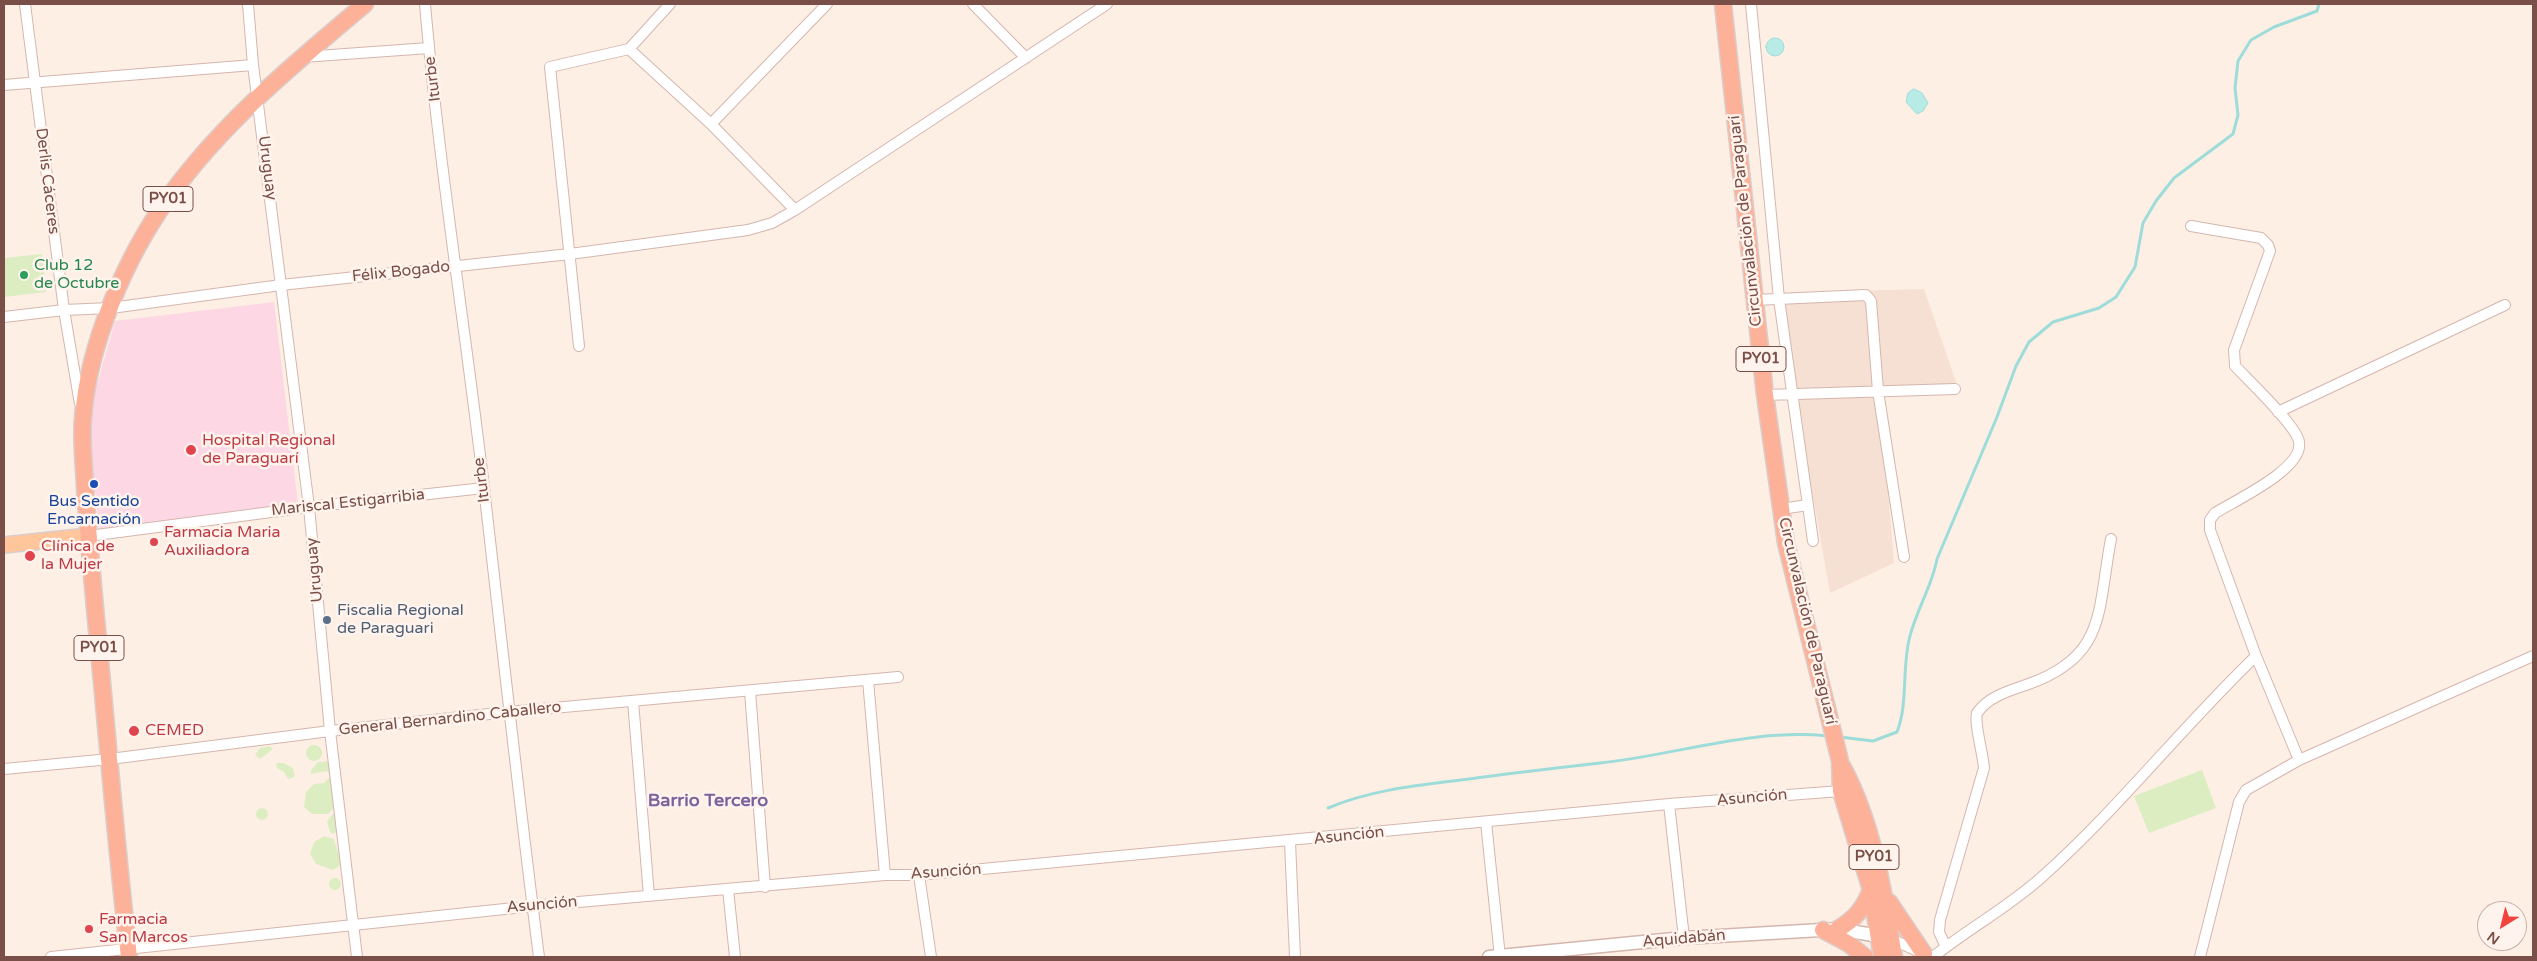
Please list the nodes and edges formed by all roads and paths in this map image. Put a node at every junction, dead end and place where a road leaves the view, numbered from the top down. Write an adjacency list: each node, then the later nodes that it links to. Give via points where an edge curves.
1 (25, 4): 16 (street, Derlis Cáceres)
2 (248, 4): 15 (street, Uruguay)
3 (365, 4): 13 (highway, PY01)
4 (426, 4): 11 (street, Iturbe)
5 (670, 4): 12 (street)
6 (827, 4): 19 (street)
7 (973, 4): 14 (street)
8 (1107, 4): 14 (street, Félix Bogado)
9 (1723, 4): 26 (highway, Circunvalación de Paraguarí / PY01)
10 (1751, 4): 25 (street)
11 (429, 48): 13 (street); 23 (street, Iturbe)
12 (629, 49): 19 (street); 22 (street, via 550,67)
13 (302, 57): 18 (highway, PY01)
14 (1026, 58): 20 (street, Félix Bogado)
15 (253, 64): 16 (street); 18 (street, Uruguay)
16 (35, 81): 17 (street); 29 (street, Derlis Cáceres)
17 (4, 85)
18 (258, 98): 24 (street, Uruguay); 28 (highway, PY01, via 226,129 168,198 143,238)
19 (711, 124): 20 (street)
20 (795, 210): 22 (street, Félix Bogado, via 772,223 748,230)
21 (2191, 226): 36 (street, via 2261,238 2268,244 2270,251 2233,360)
22 (570, 254): 23 (street, Félix Bogado); 31 (street)
23 (455, 267): 24 (street, Félix Bogado); 38 (street, Iturbe)
24 (281, 285): 28 (street, Félix Bogado); 40 (street, Uruguay)
25 (1780, 299): 26 (street); 33 (street, via 1866,295 1871,301); 34 (street)
26 (1755, 300): 35 (highway, Circunvalación de Paraguarí / PY01)
27 (2505, 305): 36 (street)
28 (111, 308): 29 (street, Félix Bogado); 37 (highway, PY01, via 96,349)
29 (64, 310): 30 (street, Félix Bogado); 37 (street, Derlis Cáceres)
30 (4, 318)
31 (579, 346)
32 (1955, 389): 33 (street)
33 (1878, 391): 34 (street); 46 (street)
34 (1793, 394): 35 (street); 39 (street)
35 (1765, 395): 41 (highway, Circunvalación de Paraguarí / PY01)
36 (2278, 412): 47 (street, via 2300,442 2290,465 2275,478 2215,513 2210,520 2210,530)
37 (83, 418): 42 (highway, PY01)
38 (484, 488): 40 (street, Mariscal Estigarribia); 53 (street, Iturbe)
39 (1808, 505): 41 (street); 44 (street)
40 (309, 507): 42 (street, Mariscal Estigarribia); 54 (street, Uruguay)
41 (1781, 509): 57 (highway, Circunvalación de Paraguarí / PY01, via 1786,543)
42 (89, 536): 45 (main road, Mariscal Estigarribia); 55 (highway, PY01)
43 (2111, 539): 74 (street, via 2096,625 2084,649 2072,662 2045,678 1995,696 1977,713 1984,768 1940,920 1939,932)
44 (1813, 541)
45 (4, 545)
46 (1904, 557)
47 (2256, 656): 56 (street); 74 (street, via 2043,877)
48 (2533, 656): 56 (street)
49 (898, 677): 50 (street, General Bernardino Caballero)
50 (868, 680): 51 (street, General Bernardino Caballero); 63 (street)
51 (750, 691): 52 (street, General Bernardino Caballero); 65 (street)
52 (633, 700): 53 (street, General Bernardino Caballero); 68 (street)
53 (508, 712): 54 (street, General Bernardino Caballero); 69 (street, Iturbe)
54 (330, 731): 55 (street, General Bernardino Caballero); 70 (street, Uruguay)
55 (110, 759): 58 (street, General Bernardino Caballero); 75 (highway, PY01)
56 (2299, 760): 87 (street, via 2246,790 2239,802)
57 (1840, 761): 59 (highway, Circunvalación de Paraguarí / PY01); 67 (highway, Circunvalación de Paraguarí / PY01, via 1856,792)
58 (4, 769)
59 (1841, 790): 60 (street, Asunción); 67 (highway, Circunvalación de Paraguarí / PY01)
60 (1669, 804): 61 (street, Asunción); 73 (street)
61 (1486, 822): 62 (street, Asunción); 83 (street)
62 (1290, 842): 64 (street, Asunción); 82 (street)
63 (885, 875): 64 (street, Asunción); 65 (street, Asunción)
64 (919, 875): 81 (street)
65 (764, 887): 66 (street, Asunción)
66 (728, 889): 68 (street, Asunción); 80 (street)
67 (1877, 890): 71 (highway, via 1850,921); 72 (highway, Circunvalación de Paraguarí / PY01); 76 (highway)
68 (649, 896): 69 (street, Asunción)
69 (533, 906): 70 (street, Asunción); 79 (street, Iturbe)
70 (355, 924): 75 (street, Asunción); 78 (street, Uruguay)
71 (1831, 929): 72 (street, Aquidabán); 73 (street, Aquidabán); 84 (highway)
72 (1885, 936): 76 (street); 85 (highway, Circunvalación de Paraguarí / PY01); 86 (highway, Circunvalación de Paraguarí / PY01)
73 (1684, 938): 83 (street, Aquidabán)
74 (1946, 947): 76 (street)
75 (129, 953): 77 (street, Asunción)
76 (1930, 956)
77 (51, 957)
78 (357, 957)
79 (539, 957)
80 (735, 957)
81 (931, 957)
82 (1295, 957)
83 (1496, 957)
84 (1865, 957)
85 (1882, 957)
86 (1894, 957)
87 (2200, 957)

